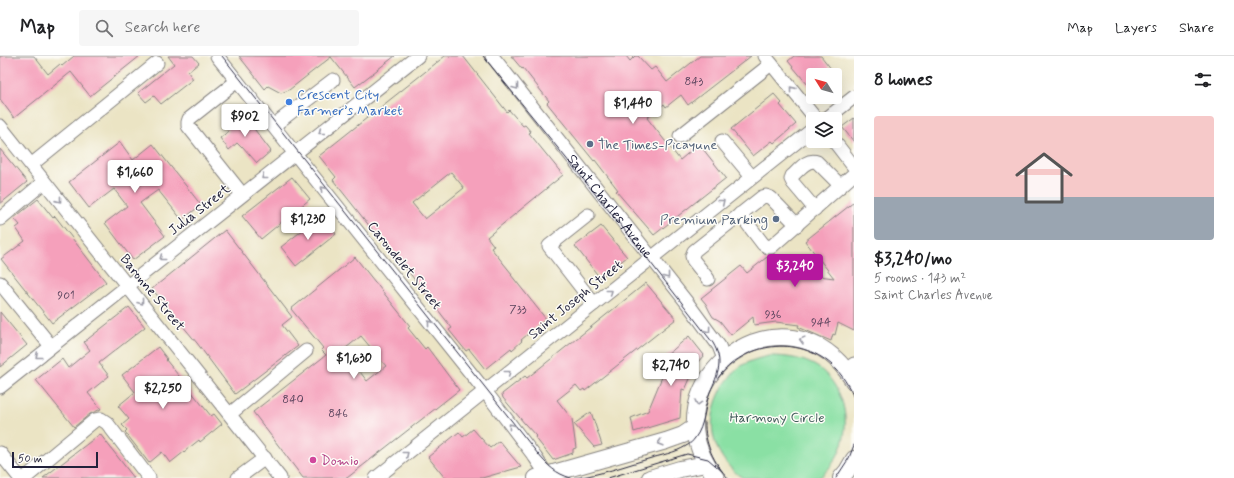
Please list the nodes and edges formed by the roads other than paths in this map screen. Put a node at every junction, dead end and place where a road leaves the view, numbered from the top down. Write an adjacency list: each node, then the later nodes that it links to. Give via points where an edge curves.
1 (218, 56): 7 (street, Carondelet Street)
2 (418, 56): 17 (street, Julia Street, one-way to 17)
3 (492, 56): 30 (street, Saint Charles Avenue, one-way to 30)
4 (769, 59): 9 (street, one-way to 4); 14 (street)
5 (157, 63): 18 (street)
6 (333, 80): 12 (street)
7 (238, 81): 12 (street, Carondelet Street); 24 (street, via 189,119 188,126)
8 (854, 97): 10 (street)
9 (811, 112)
10 (835, 112)
11 (0, 126): 18 (street, Baronne Street)
12 (273, 126): 17 (street, Carondelet Street)
13 (806, 135): 21 (street, Saint Joseph Street)
14 (680, 136)
15 (722, 141): 21 (street)
16 (839, 148): 19 (street)
17 (294, 153): 24 (street, Julia Street, one-way to 24); 40 (street, Carondelet Street, one-way to 17)
18 (31, 165): 22 (street, Baronne Street)
19 (854, 167)
20 (854, 174): 23 (street)
21 (752, 178): 30 (street, Saint Joseph Street, one-way to 21)
22 (44, 182): 28 (street); 33 (street, Baronne Street, one-way to 33)
23 (841, 186): 25 (street); 25 (street, via 813,160 792,176 792,183)
24 (242, 194): 33 (street, Julia Street, one-way to 33)
25 (815, 209): 29 (street)
26 (740, 214): 29 (street, via 766,196); 29 (street, via 768,247); 31 (street, via 692,256)
27 (588, 215): 34 (street, via 549,246)
28 (0, 219)
29 (797, 225)
30 (652, 258): 34 (street, Saint Joseph Street, one-way to 30); 37 (street, Saint Charles Avenue, one-way to 37, via 717,343)
31 (708, 279)
32 (0, 283): 35 (street)
33 (128, 285): 35 (street, Julia Street); 41 (street, Baronne Street, one-way to 41)
34 (594, 304): 40 (street, Saint Joseph Street, one-way to 34)
35 (52, 346): 39 (street, Julia Street, one-way to 39)
36 (306, 350): 41 (street)
37 (724, 359): 38 (main road, one-way to 37, via 824,350 810,343 788,338 765,339 750,343); 42 (main road, one-way to 42, via 711,373 702,390 696,408)
38 (852, 372)
39 (0, 387)
40 (485, 391): 46 (street, Carondelet Street, one-way to 40); 53 (street, Saint Joseph Street, one-way to 40)
41 (230, 414): 44 (street, Baronne Street)
42 (695, 427): 45 (main road, via 700,452); 46 (main road, one-way to 46, via 666,441)
43 (0, 453): 48 (street)
44 (265, 458): 51 (street); 52 (street, Baronne Street)
45 (706, 464): 47 (main road, via 680,469); 54 (main road)
46 (544, 477)
47 (660, 477)
48 (20, 478)
49 (25, 478): 50 (street, via 95,420 101,419 107,423)
50 (149, 478)
51 (238, 478)
52 (280, 478)
53 (376, 478)
54 (716, 478)

